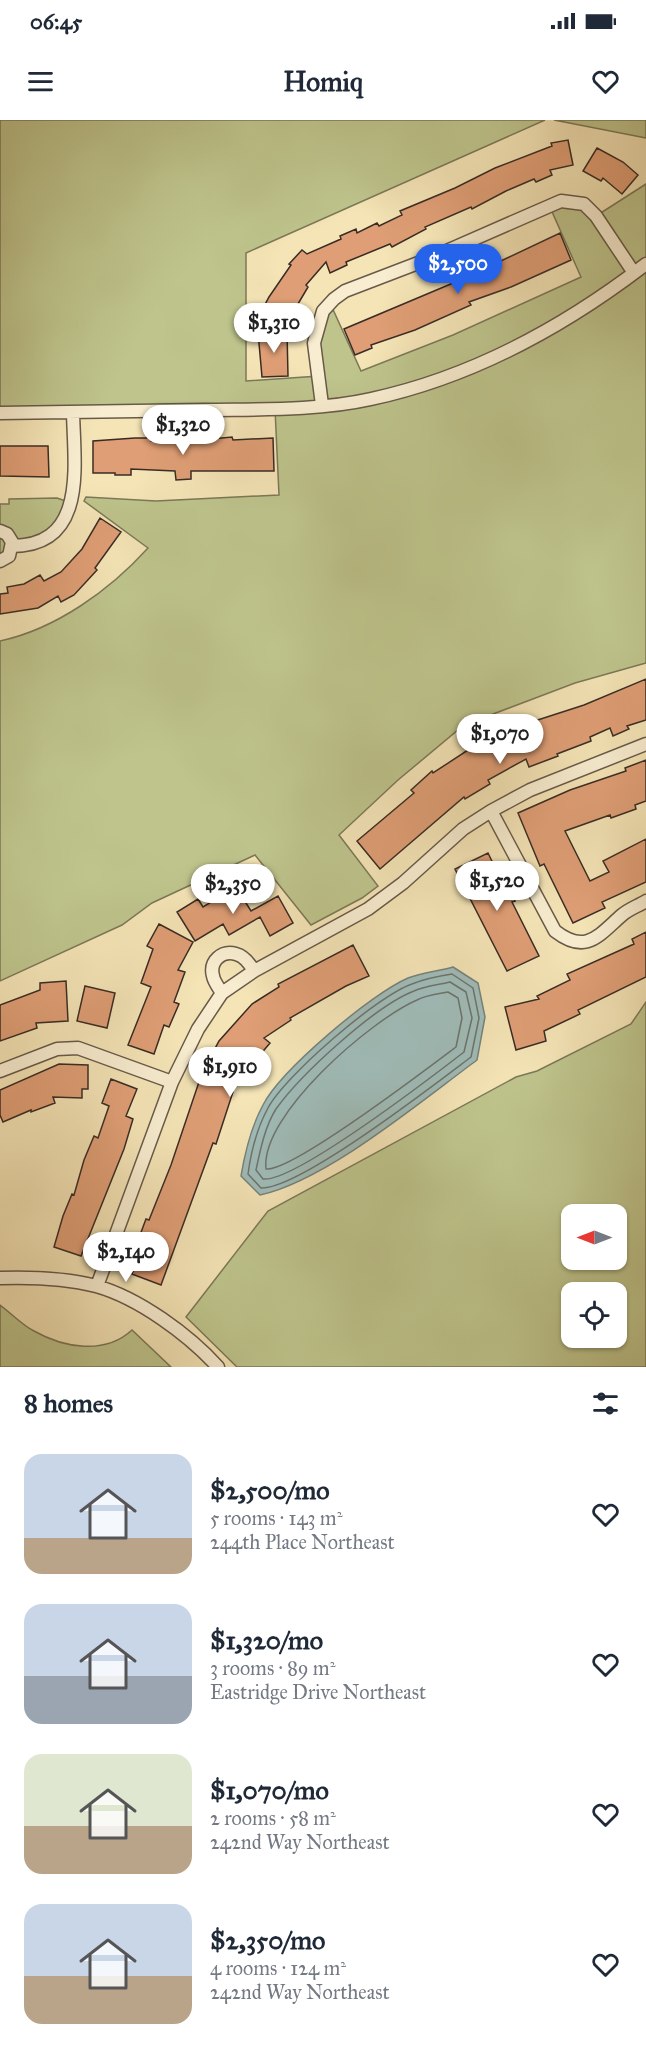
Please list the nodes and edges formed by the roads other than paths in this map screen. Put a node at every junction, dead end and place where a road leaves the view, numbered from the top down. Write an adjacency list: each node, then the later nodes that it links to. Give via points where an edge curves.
1 (646, 264): 2 (street)
2 (634, 273): 3 (street, via 554,328 499,355 410,388 370,399); 3 (street, via 584,204 561,201 345,291 323,311 317,325 314,343)
3 (322, 405): 4 (street)
4 (74, 412): 5 (street); 7 (street, via 74,483 69,511 44,541)
5 (0, 413)
6 (0, 531): 7 (street, via 7,534)
7 (12, 546): 8 (street, via 9,556)
8 (0, 561)
9 (646, 744): 10 (street, via 530,790)
10 (491, 811): 11 (street, via 555,931 573,942 595,939 623,914); 12 (street, via 368,909)
11 (646, 901)
12 (255, 970): 13 (street); 13 (street, via 237,954 225,953 216,958 213,976)
13 (222, 993): 15 (street, via 198,1029)
14 (0, 1071): 15 (street, via 57,1049 78,1048)
15 (172, 1082): 17 (street)
16 (0, 1278): 17 (street, via 41,1278)
17 (97, 1287): 18 (street, via 163,1319)
18 (219, 1367)

